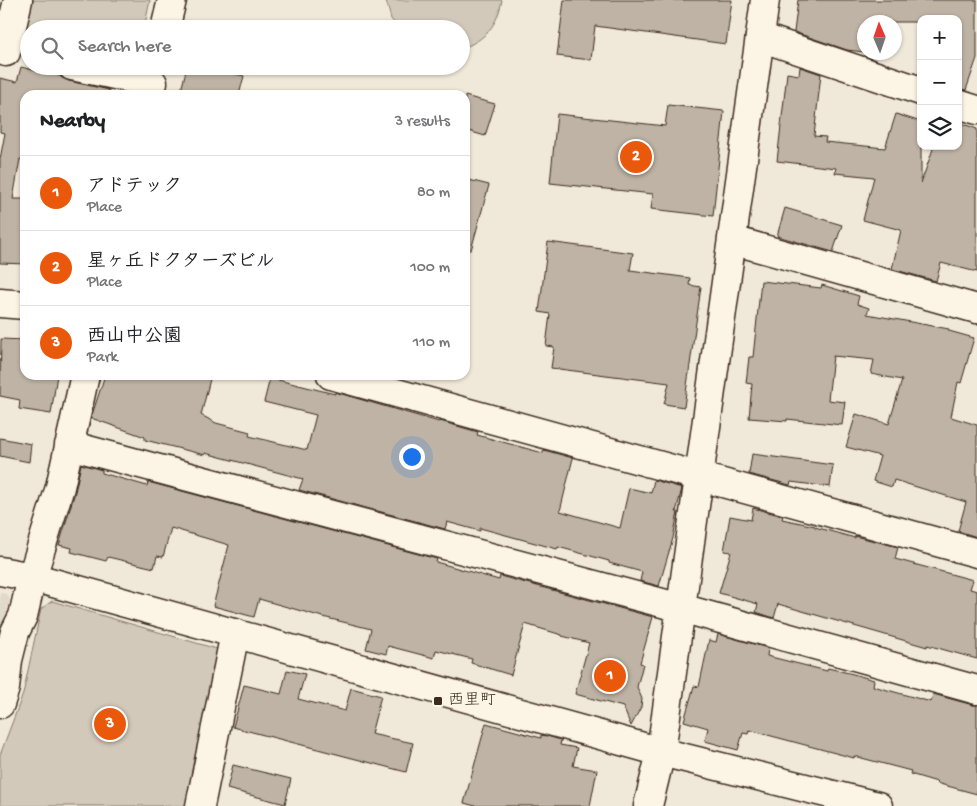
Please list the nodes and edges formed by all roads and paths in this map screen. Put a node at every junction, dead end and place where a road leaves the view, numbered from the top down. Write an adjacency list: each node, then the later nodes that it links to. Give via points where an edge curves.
1 (18, 0): 6 (street)
2 (172, 0): 4 (street)
3 (765, 0): 5 (street)
4 (167, 20)
5 (760, 36): 9 (street); 12 (street)
6 (12, 54)
7 (118, 75): 8 (street)
8 (153, 82)
9 (917, 90)
10 (961, 105): 11 (street)
11 (977, 110)
12 (732, 240): 15 (street); 19 (street)
13 (0, 302): 14 (street)
14 (20, 304)
15 (977, 309)
16 (84, 380): 18 (street)
17 (350, 380): 19 (street)
18 (69, 445): 22 (street, via 60,487); 23 (street)
19 (699, 476): 20 (street); 23 (street)
20 (977, 553)
21 (0, 571): 22 (street)
22 (32, 577): 24 (street); 26 (street, via 24,616 15,632)
23 (681, 608): 25 (street); 27 (street)
24 (235, 634): 27 (street); 28 (street)
25 (977, 690)
26 (0, 704)
27 (661, 752): 29 (street); 30 (street)
28 (200, 806)
29 (648, 806)
30 (878, 806)

